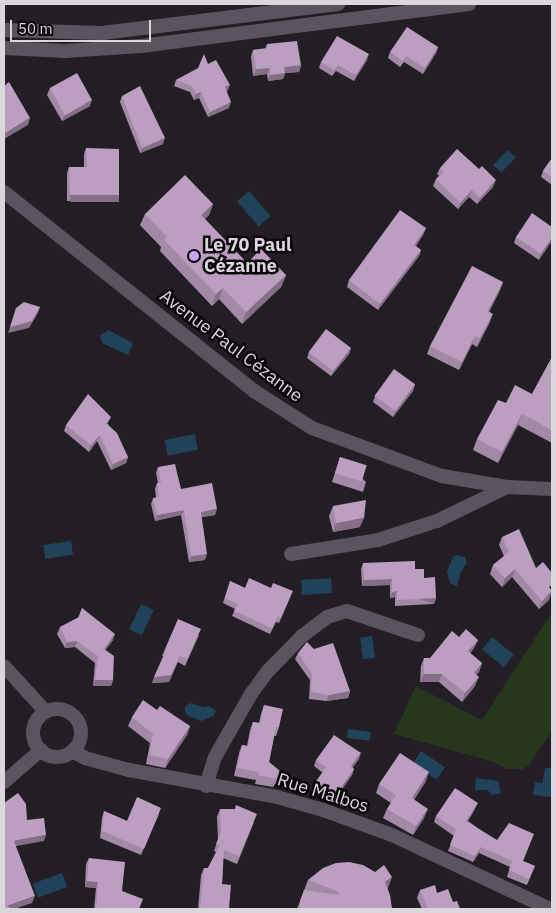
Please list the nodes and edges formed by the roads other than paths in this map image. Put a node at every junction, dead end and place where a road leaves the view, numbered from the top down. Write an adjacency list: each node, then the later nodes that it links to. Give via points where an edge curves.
1 (338, 4): 3 (street, via 102,33)
2 (469, 4): 4 (street, via 142,46 65,51)
3 (4, 30)
4 (4, 48)
5 (4, 192): 6 (street, Avenue Paul Cézanne, via 254,392 312,428 442,476)
6 (507, 486): 7 (street, Avenue Paul Cézanne); 8 (street, via 437,521 378,540)
7 (552, 489)
8 (292, 554)
9 (418, 635): 15 (street, via 347,611 326,617 302,636 250,694 215,757)
10 (4, 666): 11 (street)
11 (46, 712): 12 (street, via 34,730 36,744); 13 (street, via 60,709 77,720 81,733)
12 (41, 750): 13 (street, via 60,756); 14 (street)
13 (72, 751): 15 (street, Rue Malbos, via 85,758 129,770)
14 (4, 782)
15 (206, 786): 16 (street, Rue Malbos, via 277,798 323,810 392,835)
16 (550, 909)

